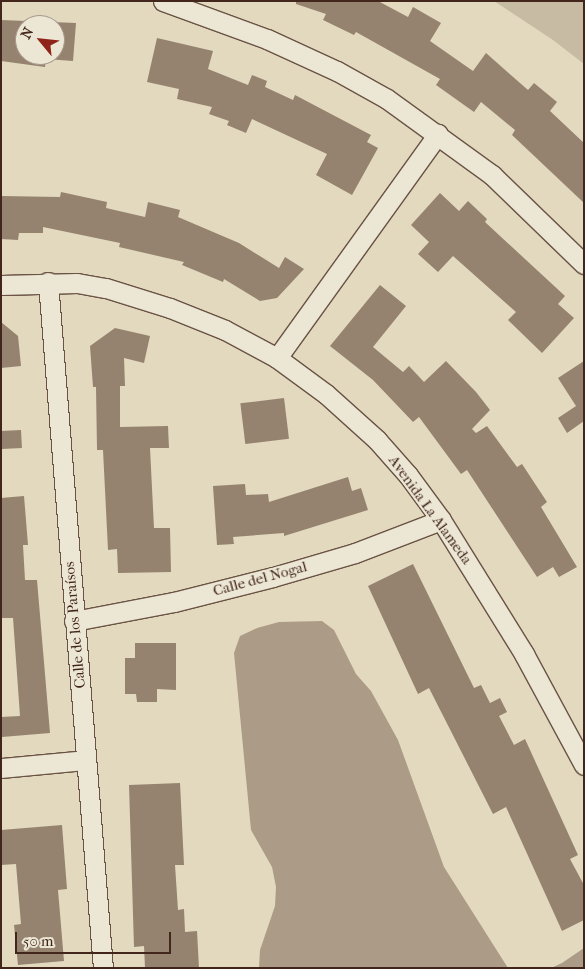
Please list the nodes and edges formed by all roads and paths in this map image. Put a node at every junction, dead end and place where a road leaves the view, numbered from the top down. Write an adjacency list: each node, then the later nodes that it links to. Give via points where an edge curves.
1 (163, 1): 2 (street, via 267,39 337,70 387,98)
2 (438, 134): 3 (street, via 492,175); 6 (street)
3 (584, 264)
4 (48, 282): 5 (street, Avenida La Alameda); 6 (street, Avenida La Alameda, via 106,288 170,308 225,330); 8 (street, Calle de los Paraísos)
5 (1, 285)
6 (277, 358): 7 (street, Avenida La Alameda, via 326,394 378,440)
7 (441, 520): 8 (street, Calle del Nogal, via 355,552 273,577 174,602); 10 (street, Avenida La Alameda, via 524,654)
8 (74, 621): 9 (street, Calle de los Paraísos)
9 (86, 760): 11 (street); 12 (street, Calle de los Paraísos)
10 (584, 765)
11 (1, 768)
12 (103, 968)

